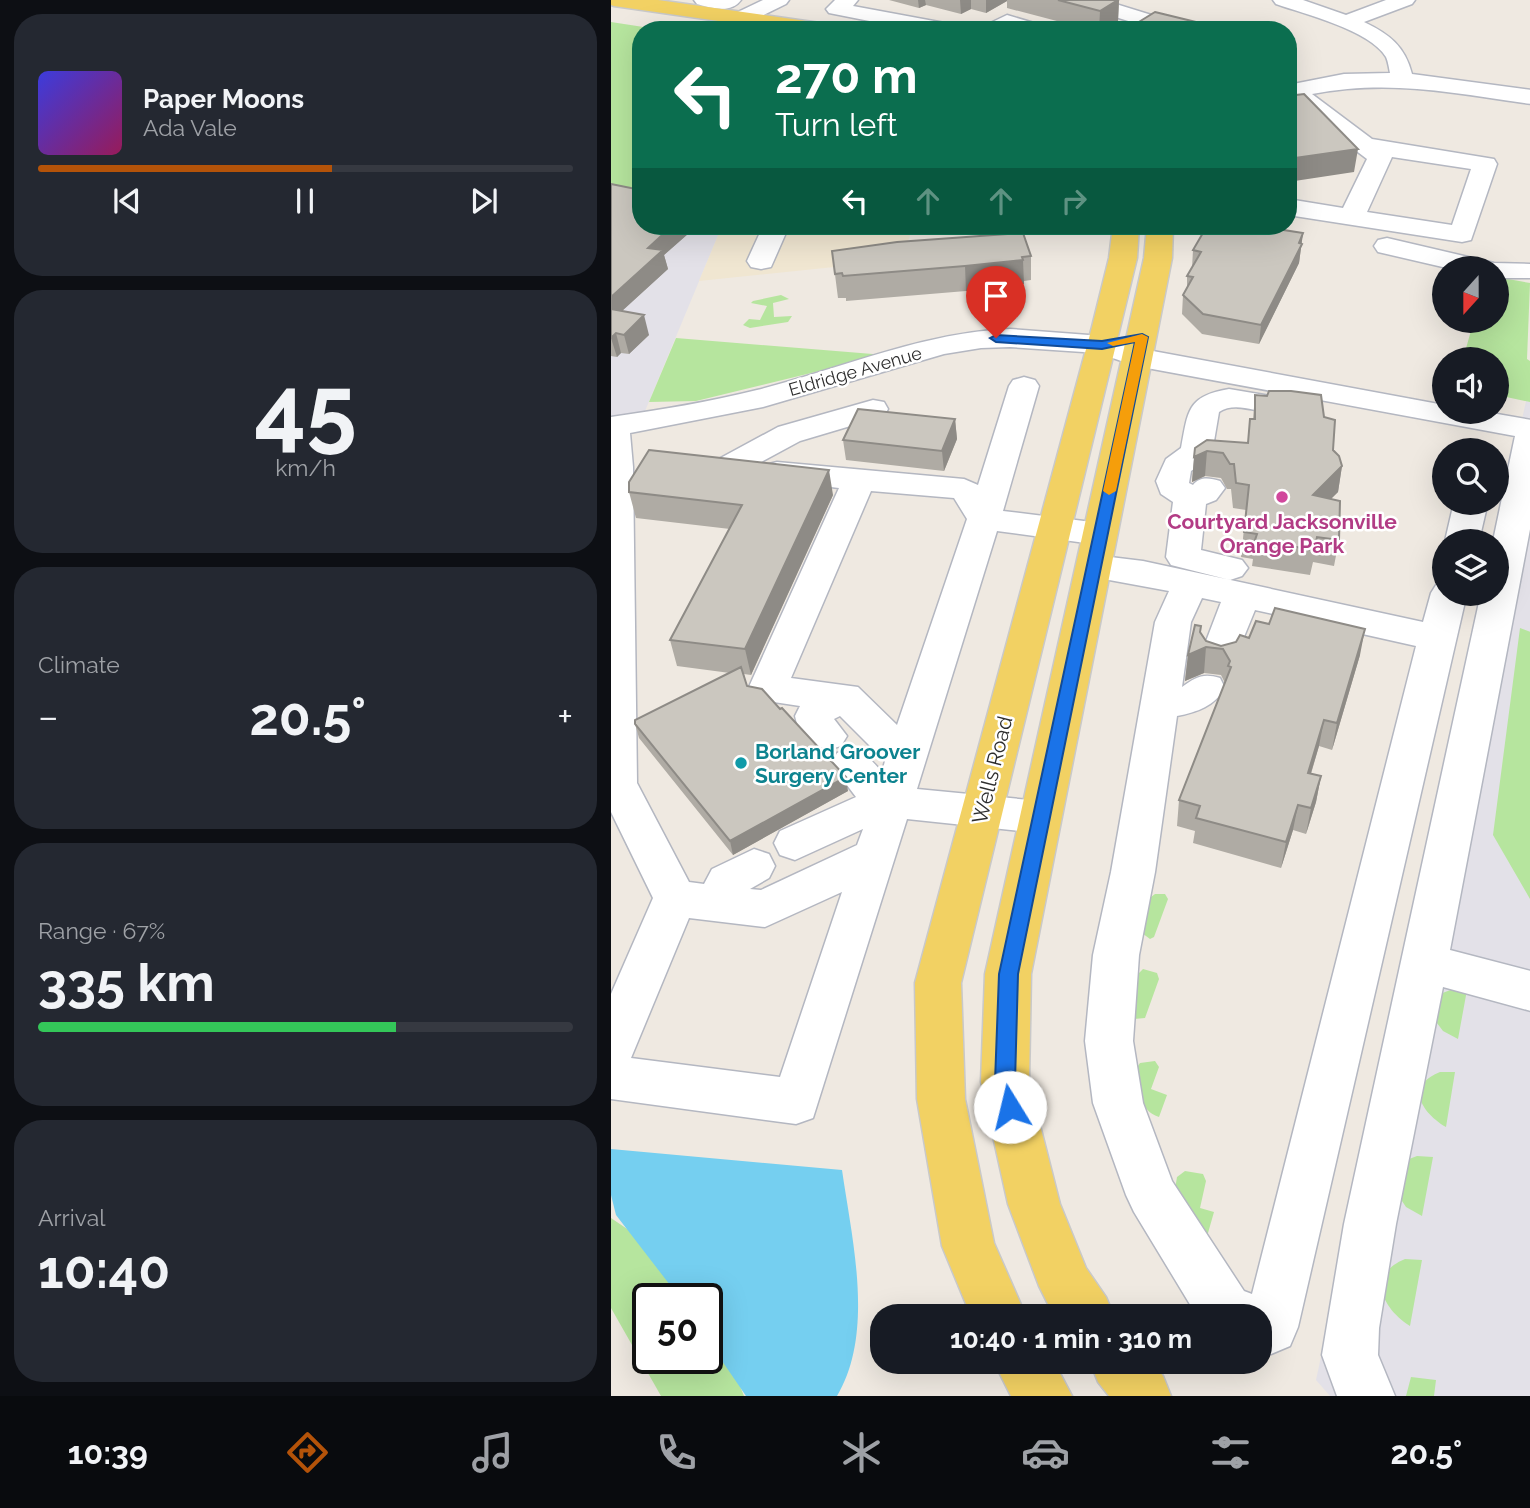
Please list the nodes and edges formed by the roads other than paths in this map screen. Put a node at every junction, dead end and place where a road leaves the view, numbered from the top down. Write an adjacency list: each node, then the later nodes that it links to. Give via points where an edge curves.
1 (614, 0): 9 (main road)
2 (704, 0): 9 (street, via 726,3)
3 (778, 0): 9 (street)
4 (848, 0): 11 (street, via 836,9)
5 (1081, 0): 12 (street)
6 (1283, 0): 13 (street)
7 (1405, 0): 13 (street)
8 (611, 10): 9 (main road)
9 (736, 18): 10 (main road)
10 (759, 21)
11 (901, 21)
12 (1150, 21)
13 (1345, 22): 14 (street, via 1396,54)
14 (1403, 79): 15 (street, via 1344,81); 17 (street)
15 (1297, 90)
16 (1297, 96): 18 (street)
17 (1530, 97)
18 (1363, 145): 19 (street, via 1380,157); 19 (street, via 1485,164 1462,234)
19 (1352, 217): 20 (street)
20 (1297, 218)
21 (1297, 222): 25 (street)
22 (772, 235): 26 (street)
23 (1125, 235): 29 (main road, Wells Road)
24 (1159, 235): 30 (main road)
25 (1432, 256)
26 (761, 261)
27 (1529, 269): 28 (street)
28 (1509, 270)
29 (1102, 345): 30 (street, Eldridge Avenue); 36 (street, Eldridge Avenue, via 1010,338 954,343 763,398); 44 (main road, Wells Road)
30 (1139, 347): 32 (street); 33 (street); 45 (main road)
31 (1024, 386): 43 (street)
32 (1233, 387): 37 (street, via 1243,399); 46 (street, via 1205,408 1201,476)
33 (1432, 391)
34 (873, 409): 41 (street, via 789,434)
35 (1530, 409): 37 (street)
36 (612, 426): 58 (street, via 631,466 617,783)
37 (1489, 430): 38 (street)
38 (1530, 430)
39 (1530, 436): 60 (street)
40 (692, 464): 41 (street)
41 (726, 468): 42 (street)
42 (859, 480): 43 (street, via 965,489); 49 (street, via 767,689)
43 (984, 519): 44 (street); 51 (street)
44 (1053, 528): 45 (street); 53 (main road, Wells Road)
45 (1097, 551): 46 (street); 54 (main road)
46 (1186, 570): 47 (street); 48 (street); 50 (street)
47 (1242, 595): 48 (street); 50 (street, via 1212,672 1196,696 1179,703)
48 (1443, 616): 67 (street)
49 (844, 697): 51 (street); 52 (street, via 818,710 816,724 873,789)
50 (1161, 702): 66 (street, via 1116,955 1109,1041 1119,1104 1152,1195)
51 (907, 757): 52 (street)
52 (892, 802): 53 (street); 55 (street, via 842,819); 56 (street)
53 (981, 813): 54 (street); 64 (main road, Wells Road, via 938,983 941,1099 968,1245)
54 (1040, 817): 65 (main road, via 1008,974 1005,1082 1034,1204 1066,1286)
55 (795, 843)
56 (874, 856): 59 (street, via 765,909); 63 (street, via 797,1102)
57 (754, 866): 59 (street, via 727,881)
58 (675, 898): 59 (street); 62 (street)
59 (718, 903)
60 (1425, 963): 61 (street); 72 (street, via 1352,1328 1350,1355)
61 (1530, 991)
62 (611, 1049)
63 (611, 1077)
64 (994, 1304)
65 (1079, 1304)
66 (1221, 1304)
67 (1272, 1323)
68 (1030, 1374): 70 (main road)
69 (1127, 1374): 71 (main road)
70 (1044, 1396)
71 (1143, 1396)
72 (1367, 1396)

